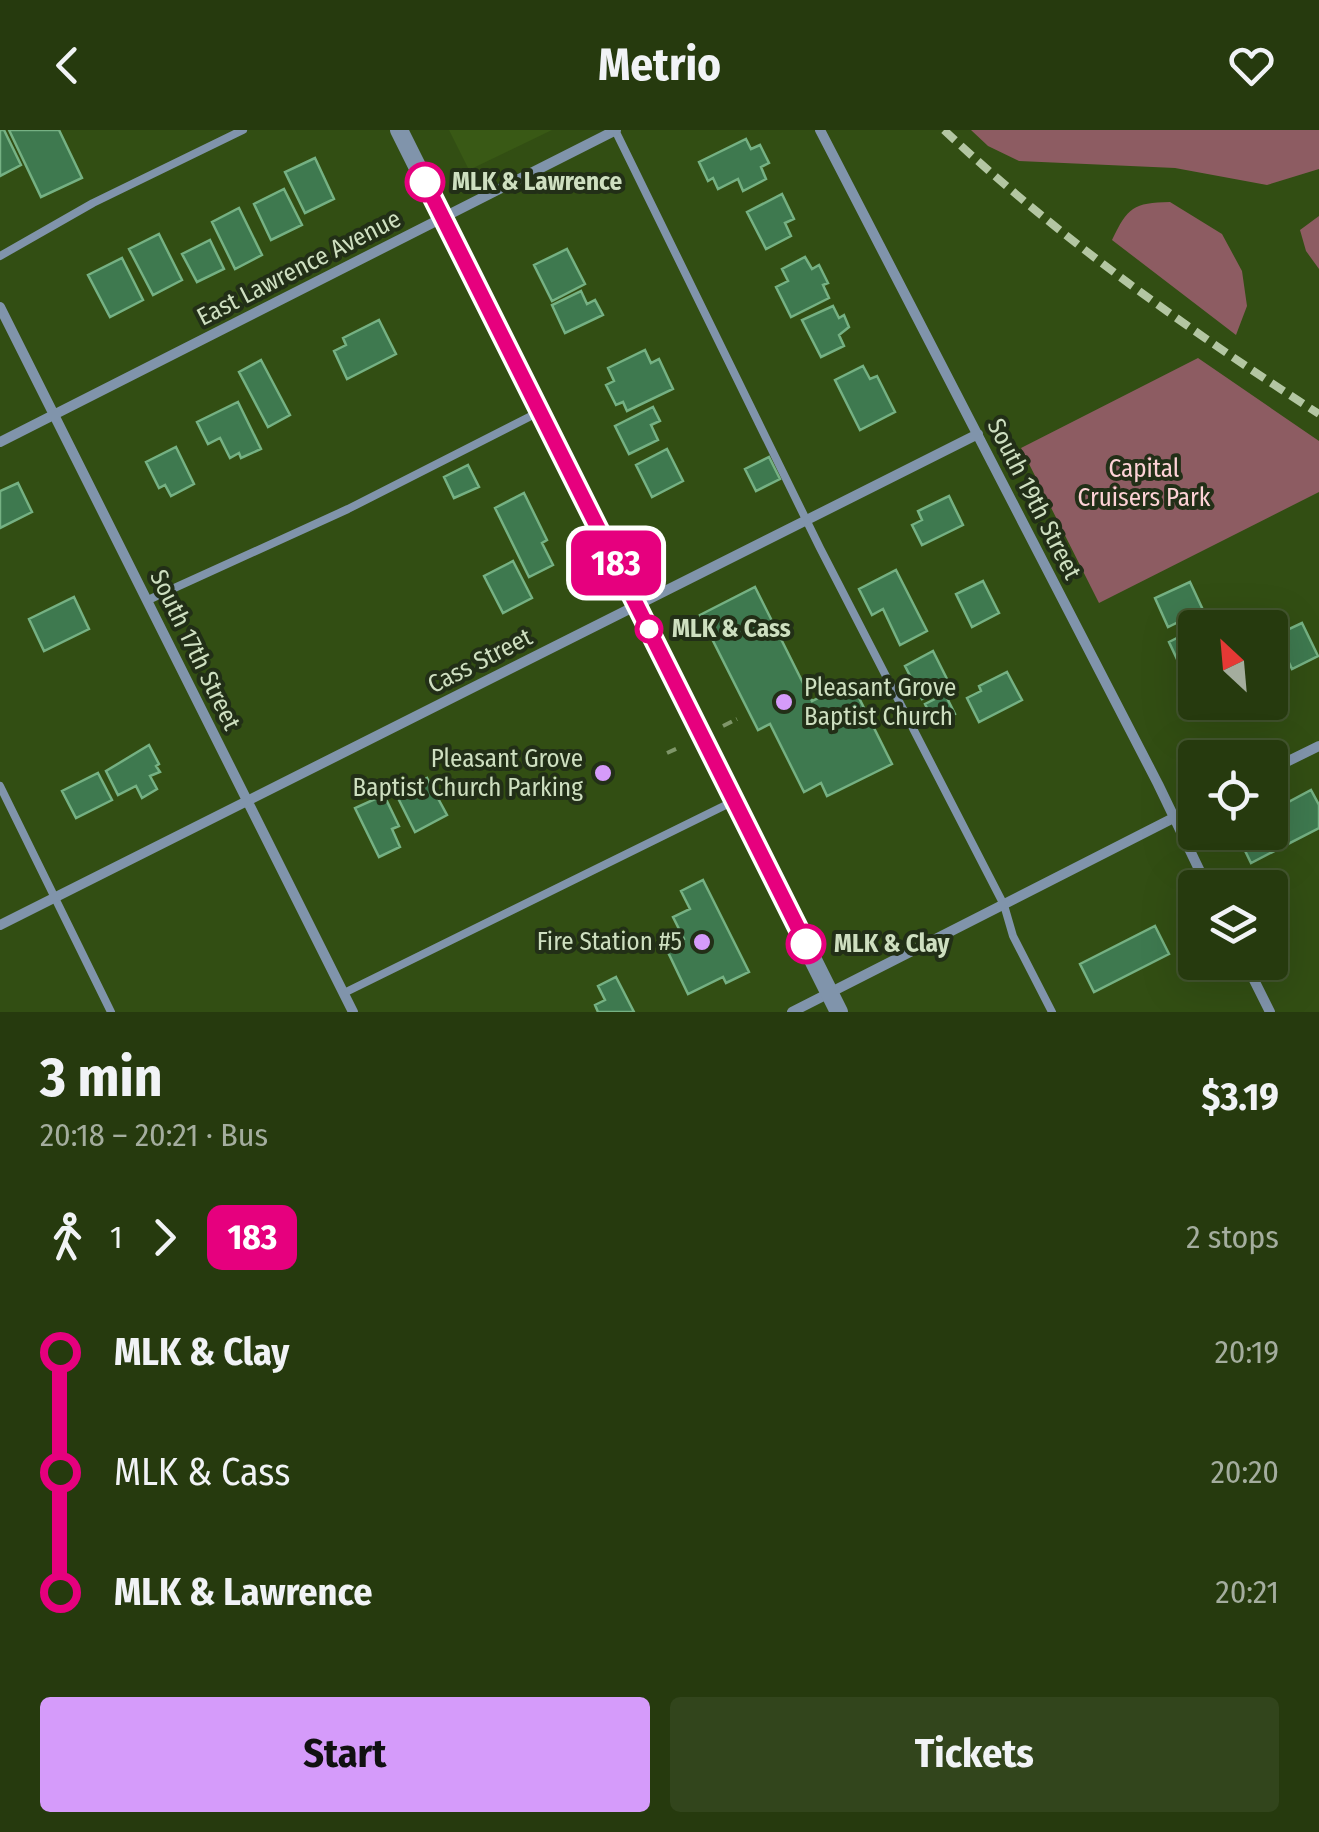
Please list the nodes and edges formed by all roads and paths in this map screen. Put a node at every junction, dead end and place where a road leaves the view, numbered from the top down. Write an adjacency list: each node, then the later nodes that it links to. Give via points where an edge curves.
1 (243, 130): 6 (lane)
2 (399, 130): 5 (street)
3 (616, 130): 5 (street, East Lawrence Avenue); 12 (lane)
4 (820, 130): 10 (street, South 19th Street)
5 (444, 218): 8 (street); 9 (street, East Lawrence Avenue)
6 (0, 256)
7 (0, 307): 9 (street, South 17th Street)
8 (541, 411): 13 (lane, via 348,510); 14 (street)
9 (55, 414): 11 (street, East Lawrence Avenue); 13 (street, South 17th Street)
10 (978, 434): 12 (street, Cass Street); 25 (street, South 19th Street)
11 (0, 442)
12 (808, 519): 14 (street, Cass Street); 28 (lane)
13 (148, 600): 22 (street, South 17th Street)
14 (636, 605): 22 (street, Cass Street); 23 (street)
15 (737, 720): 16 (path)
16 (723, 726)
17 (1319, 746): 20 (street)
18 (680, 747): 19 (path)
19 (667, 753)
20 (1288, 761)
21 (0, 786): 27 (lane)
22 (248, 800): 27 (street, Cass Street); 31 (street, South 17th Street)
23 (734, 801): 31 (lane); 32 (street)
24 (1178, 815): 25 (street)
25 (1174, 817): 26 (street, South 19th Street); 28 (street)
26 (1199, 870)
27 (54, 898): 29 (street, Cass Street); 33 (lane)
28 (1004, 905): 32 (street); 37 (lane)
29 (0, 925)
30 (1255, 980): 38 (street)
31 (344, 993): 34 (street, South 17th Street)
32 (830, 993): 35 (street); 36 (street)
33 (111, 1012)
34 (353, 1012)
35 (792, 1012)
36 (839, 1012)
37 (1052, 1012)
38 (1270, 1012)

